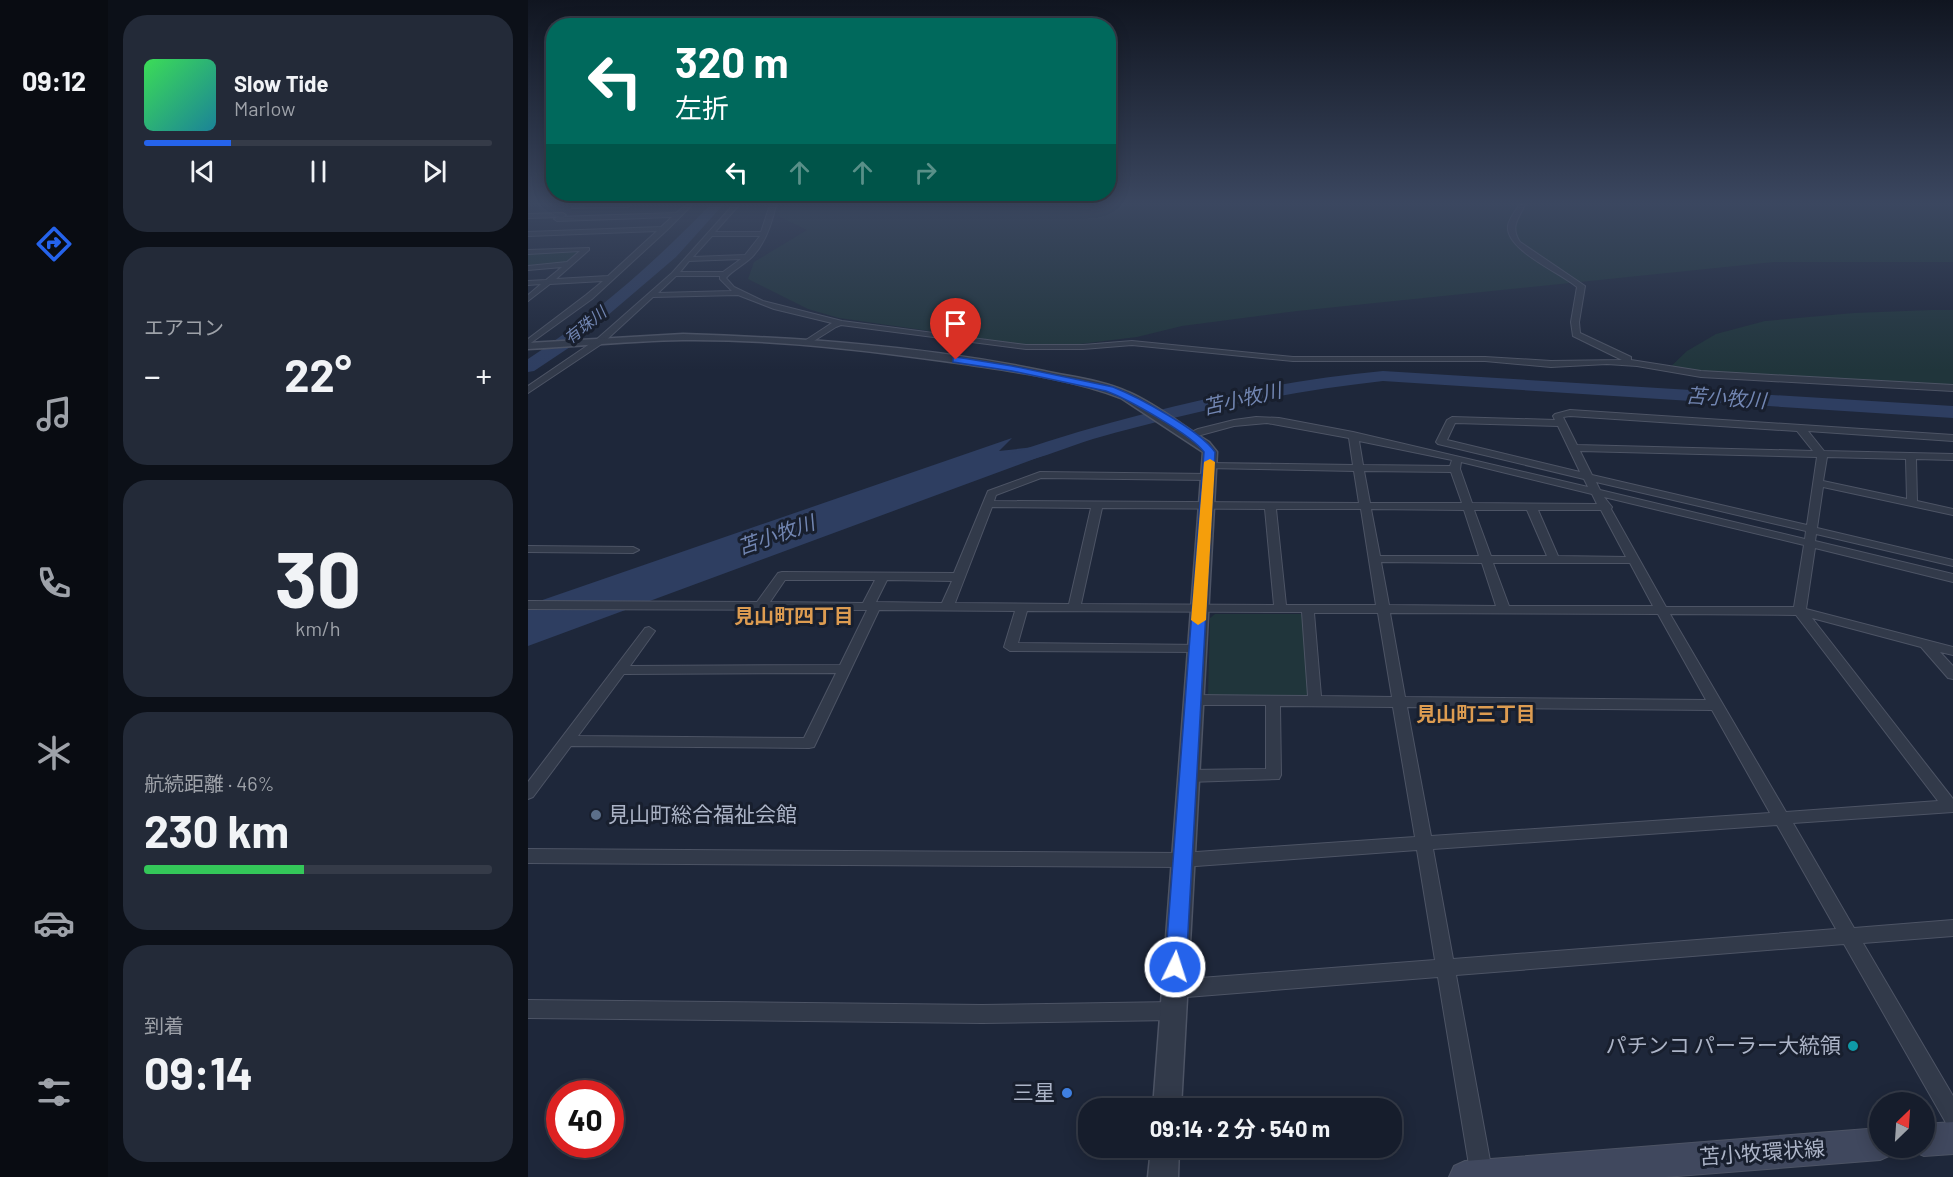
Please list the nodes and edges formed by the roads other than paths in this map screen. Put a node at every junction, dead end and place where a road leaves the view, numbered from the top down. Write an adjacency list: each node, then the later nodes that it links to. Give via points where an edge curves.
1 (574, 260): 6 (street)
2 (631, 260): 10 (street)
3 (687, 260): 8 (street)
4 (745, 260): 9 (street)
5 (1541, 260): 20 (street, via 1581,286 1574,323 1576,334)
6 (569, 264): 7 (street); 11 (street)
7 (528, 268)
8 (674, 274): 9 (street); 14 (street)
9 (724, 274): 13 (street, via 726,284)
10 (611, 278): 11 (street); 19 (street)
11 (549, 281): 12 (street); 15 (street)
12 (528, 283)
13 (743, 293): 14 (street); 16 (street, via 772,307)
14 (651, 295): 17 (street)
15 (528, 299)
16 (841, 323): 18 (street); 20 (street, via 1026,347 1132,343 1293,359)
17 (600, 341): 18 (street, via 683,337); 19 (street); 22 (street)
18 (810, 342): 25 (street, via 1012,368 1109,389)
19 (528, 344)
20 (1637, 363): 21 (street, via 1712,374)
21 (1953, 388)
22 (528, 390)
23 (1562, 423): 24 (street, via 1558,416 1570,413); 28 (street, via 1452,420 1441,442); 29 (street)
24 (1800, 428): 27 (street); 30 (street)
25 (1185, 432): 26 (street, via 1261,419); 35 (street, via 1210,452)
26 (1353, 435): 33 (street); 34 (street)
27 (1953, 438)
28 (1462, 447): 33 (street); 36 (street)
29 (1575, 448): 30 (street); 36 (street)
30 (1822, 455): 31 (street); 37 (street)
31 (1911, 456): 32 (street); 39 (street)
32 (1953, 457)
33 (1456, 464): 34 (street); 38 (street); 45 (street)
34 (1358, 467): 35 (street); 44 (street)
35 (1209, 471): 40 (street, via 1040,476 992,494); 42 (street)
36 (1588, 477): 38 (street); 49 (street)
37 (1818, 483): 39 (street); 49 (street)
38 (1599, 493): 47 (street); 49 (street)
39 (1912, 503): 48 (street)
40 (988, 504): 41 (street); 58 (street)
41 (1097, 505): 42 (street); 65 (street)
42 (1206, 505): 43 (street); 66 (street)
43 (1270, 505): 44 (street); 67 (street)
44 (1365, 505): 45 (street); 52 (street)
45 (1468, 506): 46 (street); 53 (street)
46 (1531, 506): 47 (street); 54 (street)
47 (1607, 507): 55 (street)
48 (1953, 512)
49 (1810, 536): 56 (street); 59 (street); 72 (street)
50 (528, 549): 51 (street)
51 (633, 550)
52 (1374, 559): 53 (street); 69 (street)
53 (1485, 560): 54 (street); 70 (street)
54 (1554, 560): 55 (street)
55 (1634, 561): 71 (street)
56 (1953, 563)
57 (883, 576): 58 (street); 61 (street, via 782,576); 62 (street)
58 (959, 577): 63 (street)
59 (1953, 578)
60 (528, 604): 61 (street)
61 (762, 606): 62 (street)
62 (872, 606): 63 (street); 77 (street)
63 (947, 607): 64 (street)
64 (1022, 607): 65 (street); 75 (street, via 1010,647)
65 (1074, 607): 66 (street)
66 (1200, 607): 67 (street); 75 (street)
67 (1280, 608): 68 (street)
68 (1308, 609): 69 (street); 82 (street)
69 (1383, 610): 70 (street); 83 (street)
70 (1504, 610): 71 (street)
71 (1662, 611): 72 (street); 84 (street)
72 (1800, 611): 74 (street); 88 (street)
73 (650, 631): 78 (street)
74 (1925, 643): 76 (street); 79 (street)
75 (1197, 648): 80 (street)
76 (1953, 651)
77 (846, 669): 78 (street); 85 (street, via 808,743)
78 (621, 670): 85 (street)
79 (1953, 675)
80 (1194, 700): 81 (street); 86 (street)
81 (1273, 702): 82 (street); 86 (street, via 1274,775)
82 (1315, 702): 83 (street)
83 (1399, 702): 84 (street); 90 (street)
84 (1717, 705): 89 (street)
85 (566, 741): 87 (street)
86 (1188, 777): 92 (street)
87 (528, 793)
88 (1951, 806): 89 (street)
89 (1781, 819): 90 (street); 94 (street)
90 (1424, 842): 92 (street); 95 (street)
91 (528, 856): 92 (street)
92 (1182, 860): 96 (street)
93 (1953, 928): 94 (street)
94 (1850, 936): 95 (street); 100 (street)
95 (1446, 969): 96 (street); 105 (street)
96 (1174, 989): 98 (street)
97 (528, 1009): 98 (street, via 981,1014)
98 (1173, 1011): 99 (street)
99 (1168, 1098)
100 (1953, 1116)
101 (1953, 1138): 102 (main road)
102 (1935, 1139)
103 (1869, 1145): 105 (main road, 苫小牧環状線)
104 (1164, 1158): 106 (street)
105 (1476, 1176)
106 (1163, 1177)

